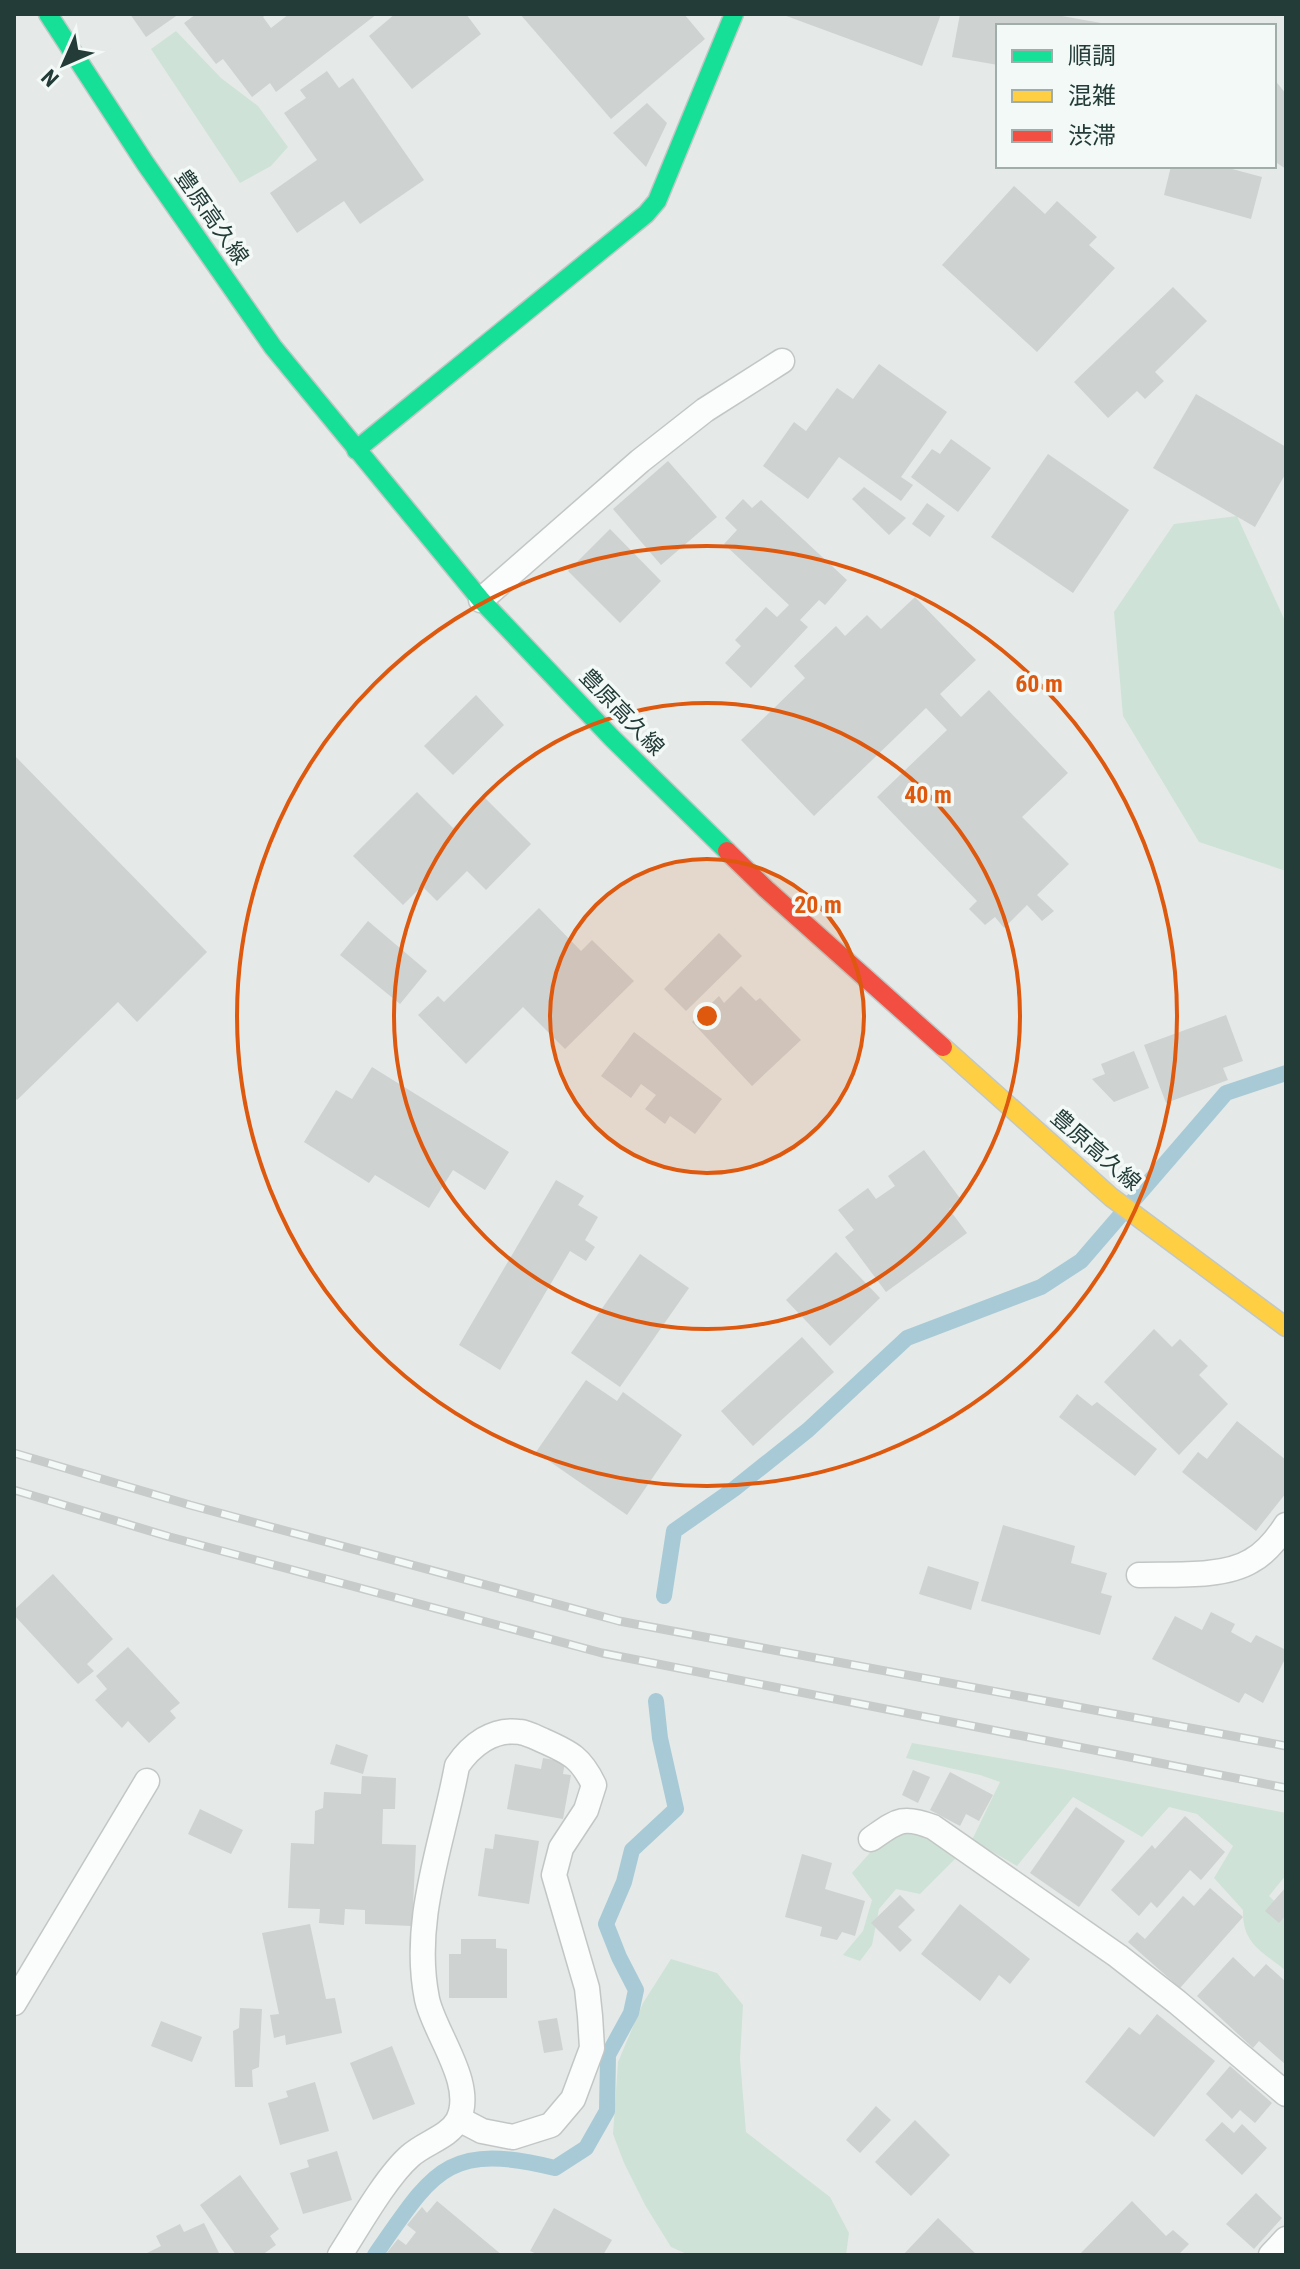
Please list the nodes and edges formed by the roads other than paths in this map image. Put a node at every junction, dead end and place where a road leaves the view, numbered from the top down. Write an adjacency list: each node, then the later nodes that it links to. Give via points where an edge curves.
1 (48, 14): 4 (main road, 豊原高久線, via 273,347)
2 (734, 14): 4 (main road, via 657,201 646,214)
3 (782, 361): 5 (lane, via 705,410 640,461)
4 (356, 450): 5 (main road, 豊原高久線)
5 (481, 600): 6 (main road, 豊原高久線, via 766,889 1111,1197)
6 (1286, 1327)
7 (1286, 1525): 8 (lane, via 1251,1561 1229,1569)
8 (1139, 1575)
9 (147, 1781): 11 (lane)
10 (871, 1839): 12 (lane, via 911,1818 933,1827 1118,1956)
11 (14, 2003)
12 (1286, 2094)
13 (459, 2119): 13 (lane, via 462,2099 455,2064 427,2001 426,1903 457,1766 480,1742 498,1733 521,1732 584,1764 594,1785 586,1810 561,1848 554,1875 587,1988 592,2048 573,2099 551,2125 513,2137 482,2131); 15 (lane, via 409,2156)
14 (1286, 2239): 16 (lane)
15 (340, 2255)
16 (1271, 2255)

